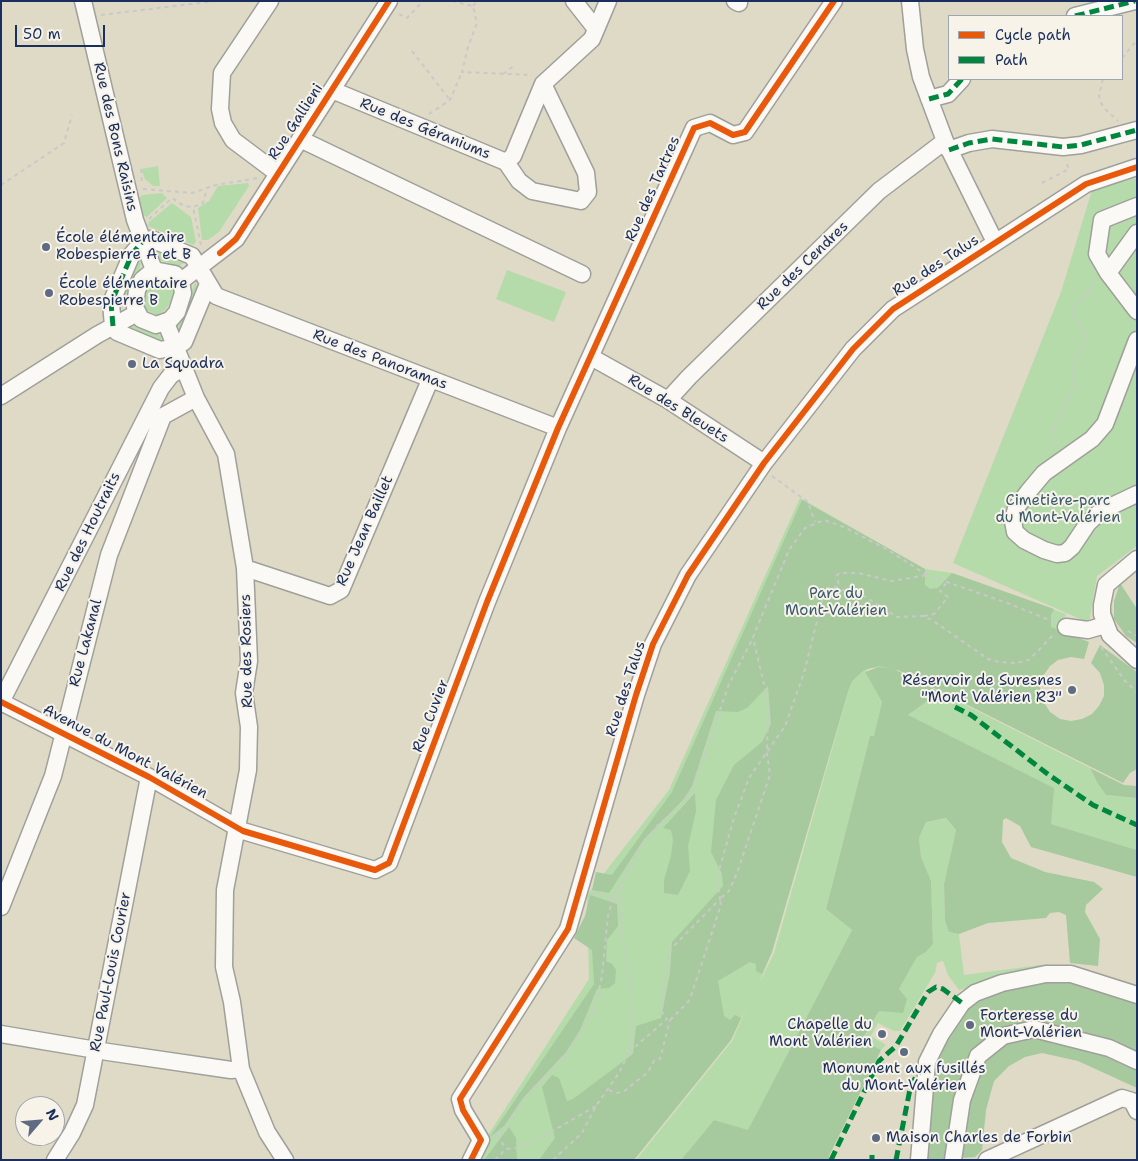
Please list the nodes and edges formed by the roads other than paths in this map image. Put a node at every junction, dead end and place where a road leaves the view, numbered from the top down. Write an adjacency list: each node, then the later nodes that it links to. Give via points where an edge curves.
1 (83, 1): 23 (street, Rue des Bons Raisins)
2 (270, 1): 20 (street, via 222,73 220,109 223,123 234,140)
3 (574, 1): 10 (street)
4 (608, 1): 10 (street, Rue des Géraniums)
5 (834, 1): 37 (street, Rue des Tartres, via 745,132 733,135 710,123 694,128)
6 (910, 1): 14 (street, via 915,49)
7 (1135, 1): 9 (street)
8 (388, 4): 13 (street, Rue Gallieni)
9 (1079, 15)
10 (596, 30): 11 (street, Rue des Géraniums, via 592,39)
11 (547, 80): 18 (street, Rue des Géraniums, via 513,156); 18 (street, via 586,173 588,192 581,201 532,191 519,181)
12 (961, 80): 14 (street, via 948,94)
13 (332, 90): 16 (street, Rue Gallieni); 18 (street, Rue des Géraniums)
14 (929, 99): 17 (street)
15 (1134, 131): 17 (street, Rue des Cendres, via 1081,145 992,139)
16 (300, 139): 20 (street, Rue Gallieni); 28 (street)
17 (947, 146): 24 (street); 42 (street, Rue des Cendres, via 879,191)
18 (506, 162)
19 (1137, 167): 24 (street, Rue des Talus, via 1086,184)
20 (271, 175): 25 (street, Rue Gallieni, via 236,239)
21 (1137, 206): 27 (street, via 1102,220 1097,254)
22 (1137, 233): 27 (street)
23 (142, 242): 25 (street, via 151,238); 26 (street, Rue des Bons Raisins); 34 (street, via 132,254 111,303)
24 (995, 242): 44 (street, Rue des Talus, via 893,310 853,349)
25 (202, 259): 29 (street, Rue Gallieni); 30 (street)
26 (154, 270): 29 (street, via 175,274); 32 (street, via 142,280 137,290)
27 (1106, 271): 31 (street)
28 (582, 274)
29 (181, 282): 33 (street, via 181,304)
30 (208, 284): 36 (street, via 184,342); 39 (street, Rue des Panoramas, via 216,296)
31 (1137, 311)
32 (137, 313): 33 (street, via 147,323 156,326); 34 (street)
33 (166, 323): 36 (street, Rue des Rosiers)
34 (113, 326): 36 (street, via 117,332 160,350); 40 (street)
35 (1137, 340): 45 (street, via 1105,424 1092,439 1044,473 1028,492 1016,508 1015,532 1044,550 1065,553 1101,511)
36 (175, 347): 38 (street, Rue des Rosiers)
37 (591, 357): 42 (street, Rue des Bleuets); 43 (street, Rue des Tartres)
38 (183, 368): 41 (street, Rue des Rosiers); 51 (street, Rue des Houtraits, via 171,374 161,388)
39 (430, 380): 43 (street, Rue des Panoramas); 47 (street, Rue Jean Baillet, via 341,590 330,596)
40 (1, 396)
41 (196, 398): 47 (street, Rue des Rosiers, via 226,454); 52 (street, Rue Lakanal, via 163,416 109,555)
42 (668, 400): 44 (street, Rue des Bleuets)
43 (558, 428): 54 (street, Rue Cuvier, via 487,602 389,863 376,870 243,831)
44 (767, 469): 64 (street, Rue des Talus, via 688,575 653,644 568,929 460,1099 480,1140)
45 (1137, 494)
46 (1137, 559): 49 (street, via 1106,585 1102,605)
47 (245, 568): 54 (street, Rue des Rosiers, via 249,661 244,693 249,727 248,770)
48 (1064, 626): 49 (street)
49 (1105, 635): 50 (street)
50 (1137, 660)
51 (1, 702): 52 (street, Avenue du Mont Valérien)
52 (63, 733): 53 (street, Avenue du Mont Valérien); 55 (street, Rue Lakanal, via 53,776)
53 (149, 778): 54 (street, Avenue du Mont Valérien); 58 (street, Rue Paul-Louis Courier)
54 (236, 826): 60 (street, Rue des Rosiers, via 226,890 224,967)
55 (1, 907)
56 (1137, 995): 65 (street, via 1071,974 1046,974 1002,983 962,1003 927,1062)
57 (1, 1034): 58 (street)
58 (95, 1050): 60 (street); 62 (street, Rue Paul-Louis Courier, via 85,1105)
59 (1137, 1061): 66 (street, via 1109,1048 1034,1029 1003,1036 978,1056 962,1100)
60 (241, 1069): 63 (street, Rue des Rosiers, via 268,1132)
61 (1137, 1111): 67 (street, via 1132,1100 1122,1098)
62 (55, 1160)
63 (285, 1160)
64 (471, 1160)
65 (919, 1160)
66 (953, 1160)
67 (987, 1160)

